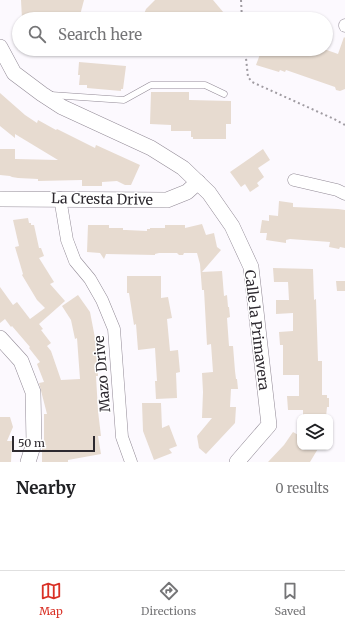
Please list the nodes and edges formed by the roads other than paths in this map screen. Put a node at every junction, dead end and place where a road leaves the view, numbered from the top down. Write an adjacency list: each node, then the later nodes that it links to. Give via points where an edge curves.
1 (0, 47): 2 (street, Calle la Primavera, via 14,73)
2 (42, 94): 3 (lane, via 124,100 151,85 205,85); 5 (street, Calle la Primavera, via 62,107 151,148 183,168)
3 (224, 94)
4 (294, 180): 6 (street)
5 (198, 182): 7 (street, La Cresta Drive, via 188,192 167,200); 12 (street, Calle la Primavera, via 232,226 251,267 269,425)
6 (345, 194)
7 (60, 198): 8 (street, La Cresta Drive); 11 (street, Mazo Drive, via 67,240 75,262 90,279 114,329 122,437)
8 (0, 199)
9 (0, 338): 10 (street, via 21,361 33,392 34,442)
10 (28, 462)
11 (131, 462)
12 (237, 462)

